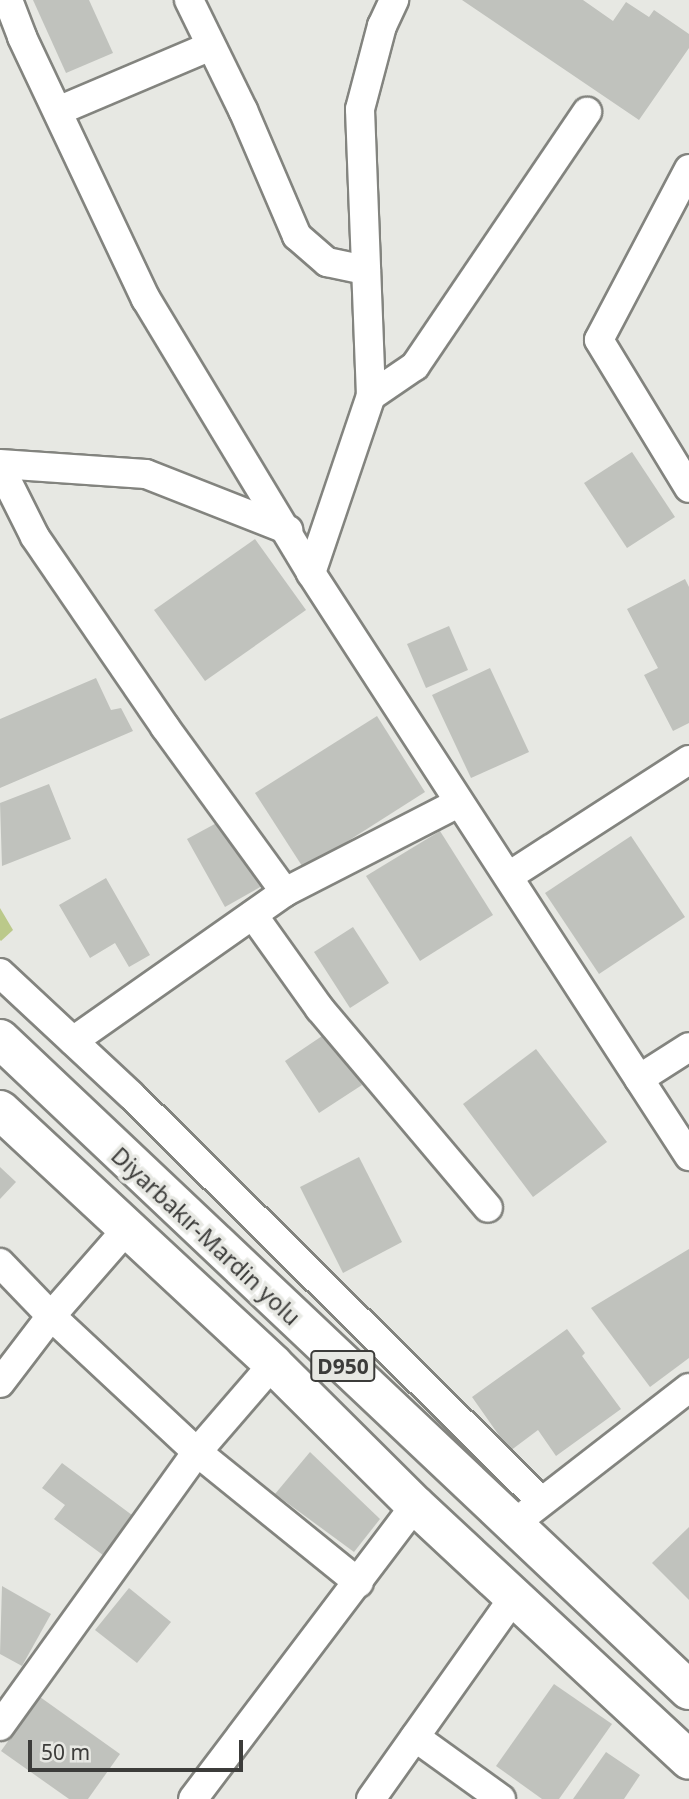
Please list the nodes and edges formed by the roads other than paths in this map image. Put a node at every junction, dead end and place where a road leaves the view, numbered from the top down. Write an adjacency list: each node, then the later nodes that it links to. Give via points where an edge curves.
1 (8, 0): 4 (street)
2 (189, 0): 5 (street)
3 (394, 0): 9 (street, via 382,26 360,108)
4 (11, 41): 6 (street)
5 (211, 46): 6 (street); 9 (street, via 297,236 327,262)
6 (58, 111): 13 (street, via 146,299)
7 (587, 112): 10 (street, via 415,366)
8 (689, 169): 12 (street, via 599,340)
9 (366, 270): 10 (street)
10 (371, 396): 14 (street)
11 (0, 466): 13 (street, via 146,474); 18 (street, via 35,537)
12 (689, 488)
13 (288, 530): 14 (street)
14 (311, 573): 16 (street)
15 (689, 760): 17 (street)
16 (458, 803): 17 (street); 18 (street)
17 (509, 876): 24 (street)
18 (285, 892): 19 (street)
19 (253, 915): 22 (street); 27 (street, via 320,1009)
20 (0, 973): 22 (street)
21 (0, 1040): 36 (highway, Diyarbakır-Mardin yolu / D950)
22 (73, 1041): 36 (street)
23 (689, 1047): 24 (street)
24 (639, 1079): 26 (street)
25 (0, 1110): 28 (highway, Diyarbakır-Mardin yolu / D950)
26 (689, 1156)
27 (488, 1208)
28 (127, 1228): 30 (street); 31 (highway, Diyarbakır-Mardin yolu / D950)
29 (0, 1263): 30 (street)
30 (51, 1316): 32 (street); 34 (street)
31 (273, 1363): 34 (street); 35 (highway, Diyarbakır-Mardin yolu / D950)
32 (0, 1383)
33 (689, 1388): 36 (street)
34 (197, 1452): 37 (street); 40 (street)
35 (415, 1505): 37 (street); 38 (highway, Diyarbakır-Mardin yolu / D950)
36 (527, 1513): 39 (highway, Diyarbakır-Mardin yolu / D950)
37 (359, 1583): 43 (street)
38 (514, 1597): 41 (street); 42 (highway, Diyarbakır-Mardin yolu / D950)
39 (689, 1690)
40 (0, 1726)
41 (415, 1737): 44 (street); 45 (street)
42 (689, 1760)
43 (193, 1799)
44 (371, 1799)
45 (501, 1799)

